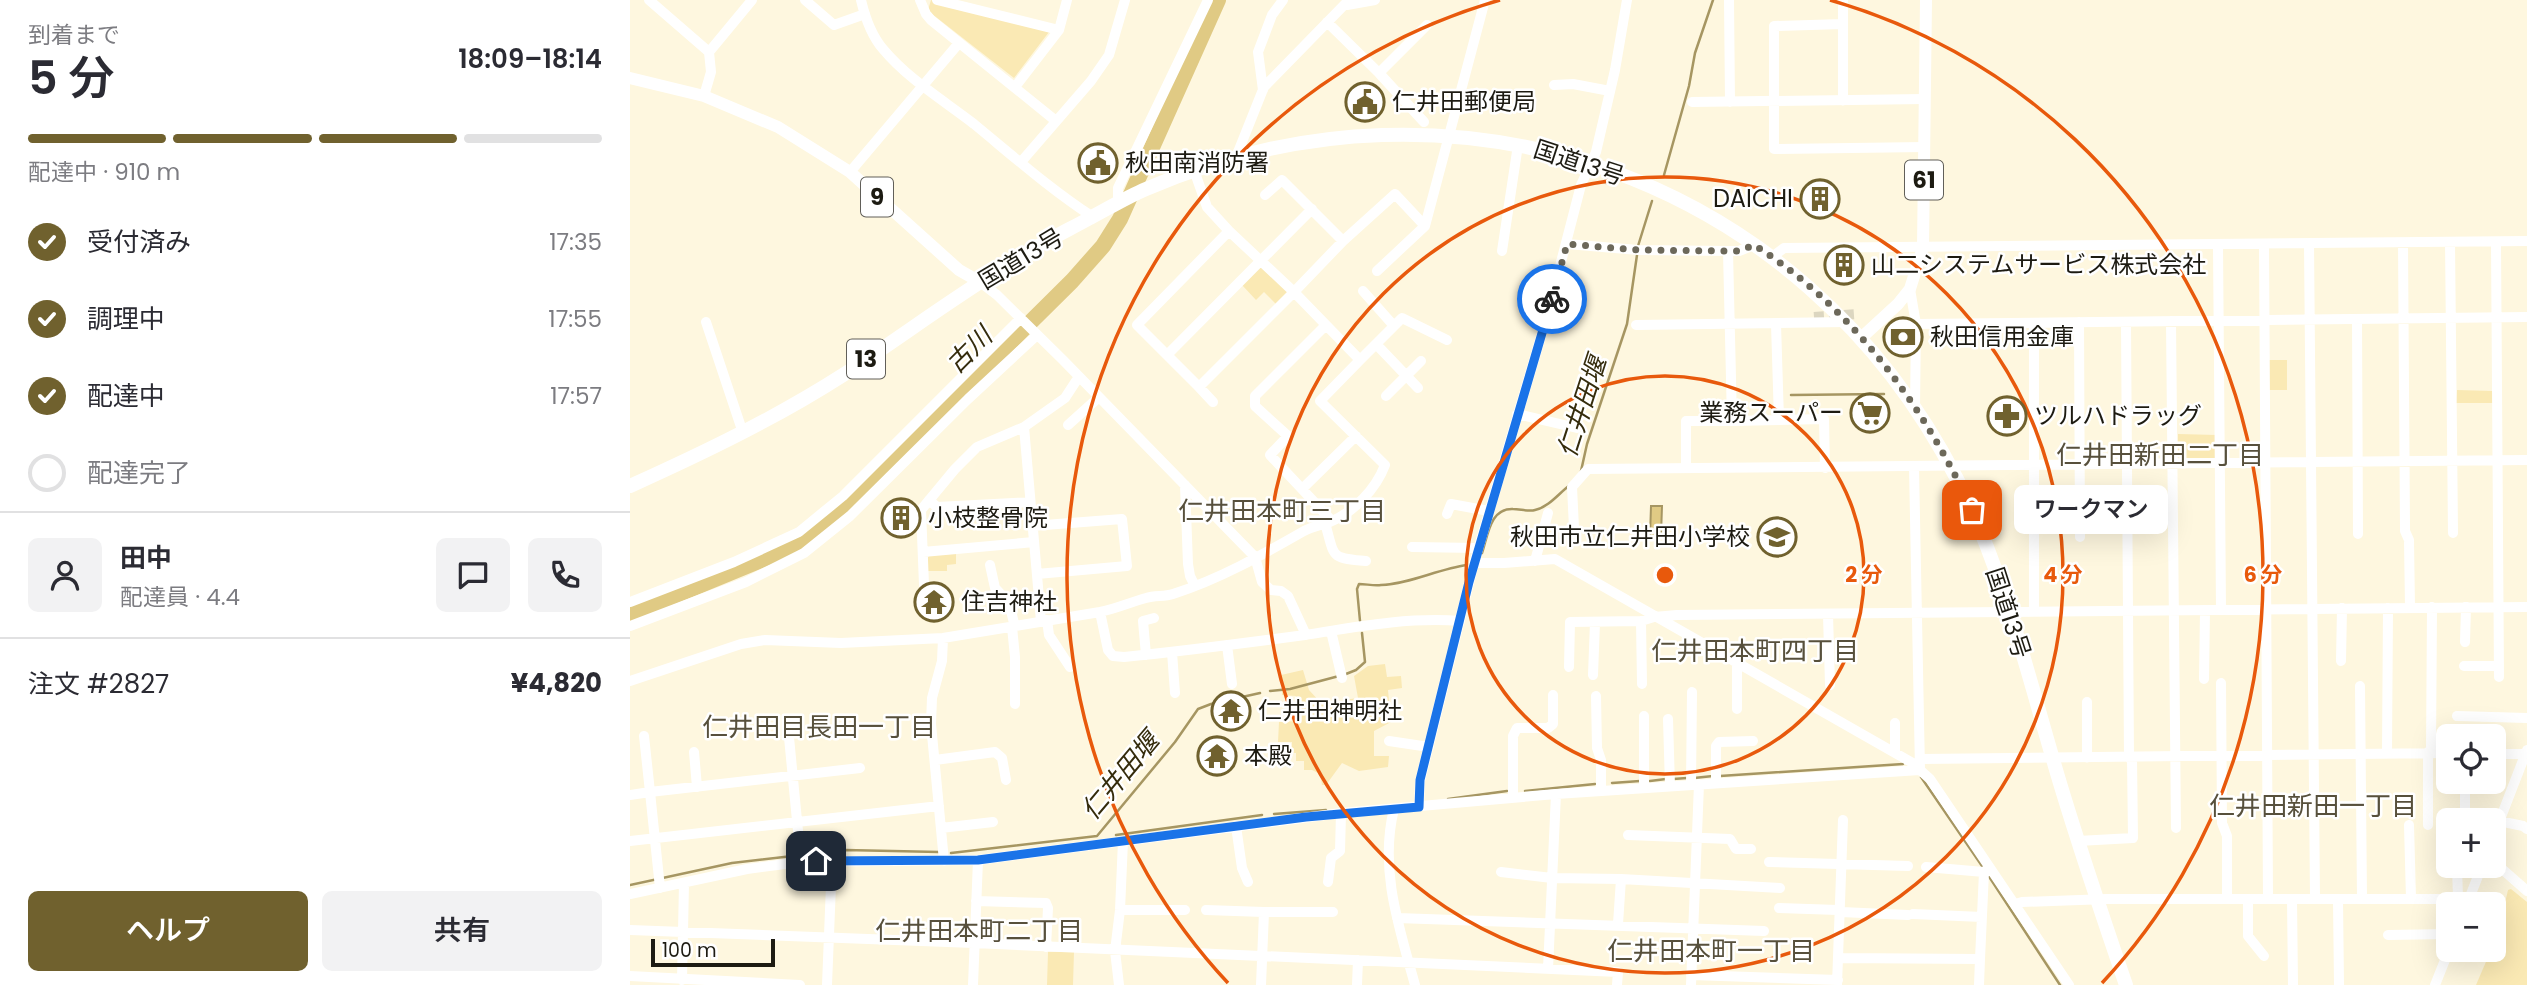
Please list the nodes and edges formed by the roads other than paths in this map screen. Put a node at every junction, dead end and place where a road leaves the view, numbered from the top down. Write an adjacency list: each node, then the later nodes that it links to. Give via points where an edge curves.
1 (649, 0): 24 (street)
2 (752, 0): 24 (street)
3 (805, 0): 18 (street, via 834,25)
4 (861, 0): 18 (street)
5 (919, 0): 23 (street, via 926,14)
6 (937, 0): 22 (street)
7 (1066, 0): 22 (street)
8 (1125, 0): 38 (street, via 1109,55)
9 (1208, 0): 49 (street, via 1118,188)
10 (1283, 0): 30 (street, via 1258,52)
11 (1375, 0): 17 (street)
12 (1485, 0): 40 (street)
13 (1627, 0): 31 (street)
14 (1728, 0): 37 (street)
15 (1843, 0): 20 (street)
16 (1926, 0): 33 (main road, 61)
17 (1348, 2): 19 (street)
18 (865, 15): 28 (street, via 880,46)
19 (1327, 22): 25 (street); 30 (street)
20 (1843, 24): 34 (street, via 1774,26); 35 (street)
21 (1427, 25): 25 (street)
22 (1059, 30): 29 (street)
23 (959, 43): 28 (street); 29 (street)
24 (709, 52): 32 (street, via 711,72)
25 (1379, 73): 39 (street)
26 (630, 78): 32 (main road, 9)
27 (1553, 85): 31 (street)
28 (924, 86): 44 (street); 47 (street)
29 (1015, 87): 38 (street)
30 (1263, 90): 43 (street)
31 (1610, 91): 45 (street)
32 (704, 96): 47 (main road, 9, via 778,127)
33 (1925, 99): 35 (street); 42 (main road, 61)
34 (1774, 101): 35 (street); 37 (street); 42 (street, via 1774,149)
35 (1843, 101)
36 (1692, 102): 37 (street)
37 (1730, 102)
38 (1056, 121): 44 (street)
39 (1424, 122)
40 (1451, 135): 41 (highway, 国道13号 / 13); 43 (highway, 国道13号 / 13, via 1346,137); 52 (street)
41 (1518, 145): 45 (highway, 国道13号 / 13); 65 (street)
42 (1925, 147): 64 (main road, 61)
43 (1236, 157): 46 (highway, 国道13号 / 13)
44 (1021, 162): 51 (street)
45 (1591, 163): 59 (street, via 1581,184); 61 (highway, 国道13号 / 13, via 1688,206)
46 (1194, 170): 49 (highway, 国道13号 / 13); 53 (street, via 1207,207)
47 (850, 172): 70 (main road, 9, via 960,270)
48 (1265, 195): 50 (street, via 1282,180)
49 (1119, 202): 51 (highway, 国道13号 / 13)
50 (1312, 209): 54 (street); 68 (street)
51 (1093, 217): 70 (highway, 国道13号 / 13)
52 (1425, 226): 54 (street, via 1395,194); 69 (street)
53 (1229, 231): 68 (street); 99 (street, via 1137,325)
54 (1343, 241): 73 (street)
55 (2450, 242): 56 (street); 58 (street); 77 (street)
56 (2496, 242): 57 (street); 74 (street)
57 (2527, 242)
58 (2403, 243): 60 (street); 76 (street)
59 (1567, 244): 66 (street); 110 (street)
60 (2309, 244): 63 (street); 81 (street)
61 (1754, 245): 66 (street); 67 (highway, 国道13号 / 13)
62 (2218, 245): 63 (street); 64 (street); 83 (street)
63 (2264, 245): 80 (street)
64 (1923, 247): 67 (street, via 1784,248); 71 (main road, 61)
65 (1502, 251)
66 (1728, 251): 93 (street)
67 (1772, 257): 85 (highway, 国道13号 / 13)
68 (1261, 261): 73 (street); 99 (street)
69 (1377, 271)
70 (980, 282): 79 (street); 116 (highway, 国道13号 / 13, via 837,378)
71 (1910, 289): 90 (street); 96 (main road, 61)
72 (1363, 291): 94 (street)
73 (1294, 292): 91 (street); 104 (street)
74 (2497, 317): 75 (street); 77 (street); 118 (street)
75 (2527, 317)
76 (2404, 318): 77 (street); 78 (street); 120 (street)
77 (2451, 318): 121 (street)
78 (2357, 319): 81 (street); 123 (street)
79 (1022, 320): 95 (street); 160 (street, via 843,496 799,532)
80 (2264, 320): 81 (street); 83 (street); 127 (street)
81 (2309, 320): 122 (street)
82 (2171, 321): 83 (street); 87 (street); 125 (street)
83 (2218, 321): 126 (street)
84 (706, 322): 116 (street)
85 (1846, 322): 89 (street); 96 (highway, 国道13号 / 13)
86 (2079, 322): 87 (street); 88 (street); 129 (street)
87 (2126, 322): 124 (street)
88 (2034, 323): 90 (street); 128 (street)
89 (1776, 324): 93 (street); 111 (street)
90 (1916, 324): 109 (street)
91 (1326, 325): 100 (street); 136 (street, via 1255,396 1255,406 1287,436 1270,455)
92 (1636, 325): 93 (street)
93 (1731, 325): 112 (street)
94 (1394, 326): 97 (street, via 1402,318); 98 (street)
95 (1035, 334): 103 (street); 185 (street, via 850,516 804,553 746,582)
96 (1861, 338): 109 (highway, 国道13号 / 13)
97 (1447, 340)
98 (1376, 344): 100 (street); 102 (street)
99 (1167, 355): 104 (street)
100 (1360, 360): 117 (street, via 1320,401)
101 (1421, 361): 102 (street)
102 (1406, 375): 105 (street); 106 (street)
103 (1078, 377): 107 (street); 114 (street, via 1065,398)
104 (1199, 387): 108 (street)
105 (1418, 388)
106 (1386, 396)
107 (1098, 398): 113 (street); 134 (street)
108 (1213, 402)
109 (1915, 408): 130 (highway, 国道13号 / 13)
110 (1517, 414): 115 (street); 139 (street)
111 (1779, 420): 112 (street); 133 (street, via 1824,419)
112 (1732, 421): 132 (street, via 1686,421)
113 (1068, 425)
114 (1024, 427): 137 (street, via 977,447); 138 (street)
115 (1577, 428)
116 (743, 433): 135 (highway, 国道13号 / 13)
117 (1356, 436): 136 (street); 142 (street, via 1385,466 1367,495)
118 (2498, 460): 119 (street); 121 (street); 163 (street)
119 (2527, 460)
120 (2406, 461): 121 (street); 123 (street); 167 (street)
121 (2452, 461): 145 (street)
122 (2311, 462): 123 (street); 127 (street); 169 (street)
123 (2359, 462): 146 (street)
124 (2127, 463): 125 (street); 129 (street); 170 (street)
125 (2173, 463): 126 (street); 171 (street)
126 (2219, 463): 127 (street); 173 (street)
127 (2266, 463): 168 (street)
128 (2035, 464): 129 (street); 130 (street); 175 (street)
129 (2080, 464): 147 (street)
130 (1949, 465): 131 (street); 174 (highway, 国道13号 / 13, via 1978,524)
131 (1913, 467): 133 (street); 177 (street)
132 (1686, 468): 133 (street); 144 (street, via 1588,469 1572,487)
133 (1825, 468)
134 (1185, 485): 152 (street); 159 (street, via 1188,564)
135 (630, 486)
136 (1302, 489): 142 (street)
137 (929, 500): 138 (street, via 937,507); 151 (street, via 921,510)
138 (1030, 502): 143 (street)
139 (1489, 511): 141 (street, via 1451,504); 150 (street)
140 (1548, 513): 154 (street)
141 (1447, 514)
142 (1329, 522): 152 (street); 153 (street, via 1335,555)
143 (1032, 526): 148 (street); 157 (street, via 1122,519 1127,566)
144 (1574, 528)
145 (2453, 533)
146 (2358, 534)
147 (2080, 537)
148 (1034, 542): 151 (street); 157 (street)
149 (1412, 547): 150 (street)
150 (1478, 548): 155 (street)
151 (923, 552): 158 (street)
152 (1255, 557): 159 (street); 188 (street, via 1262,582 1287,596)
153 (1366, 561)
154 (1535, 561): 155 (street); 179 (street, via 1555,559)
155 (1474, 563): 182 (street)
156 (990, 565): 186 (street, via 995,588 1009,603)
157 (1037, 574): 181 (street)
158 (924, 585)
159 (1195, 586): 176 (street)
160 (630, 602)
161 (2432, 607): 162 (street); 167 (street); 228 (street)
162 (2466, 607): 163 (street); 190 (street)
163 (2499, 607): 164 (street); 197 (street)
164 (2527, 607)
165 (2342, 608): 166 (street); 169 (street); 194 (street)
166 (2388, 608): 167 (street); 232 (street)
167 (2410, 608)
168 (2267, 609): 169 (street); 173 (street); 237 (street)
169 (2312, 609): 234 (street)
170 (2129, 610): 171 (street); 175 (street); 241 (street)
171 (2175, 610): 172 (street); 238 (street)
172 (2205, 610): 173 (street); 203 (street)
173 (2221, 610)
174 (2008, 611): 175 (street); 177 (street); 239 (highway, 国道13号 / 13)
175 (2034, 611)
176 (1100, 612): 181 (street); 193 (street, via 1113,656)
177 (1918, 613): 178 (street); 243 (street)
178 (1828, 614): 179 (street); 208 (street)
179 (1654, 617): 183 (street); 195 (street)
180 (1154, 618): 193 (street, via 1143,621)
181 (1044, 620): 186 (street); 198 (street)
182 (1460, 621): 187 (street); 226 (street)
183 (1641, 621): 184 (street); 207 (street)
184 (1595, 622): 199 (street, via 1570,622); 201 (street)
185 (630, 626)
186 (1014, 627): 189 (street); 215 (street)
187 (1331, 631): 188 (street); 200 (street)
188 (1306, 635): 191 (street)
189 (943, 638): 204 (street, via 841,643 765,640); 242 (street, via 932,698)
190 (2465, 642)
191 (1227, 645): 192 (street); 206 (street)
192 (1172, 652): 193 (street); 211 (street)
193 (1146, 655)
194 (2341, 661)
195 (1737, 664): 216 (street); 231 (street)
196 (2464, 666): 197 (street)
197 (2499, 666): 202 (street)
198 (1070, 667)
199 (1569, 667)
200 (1341, 675)
201 (1593, 676)
202 (2499, 677)
203 (2204, 679)
204 (630, 681)
205 (2221, 683): 236 (street)
206 (1232, 684)
207 (1642, 684)
208 (1830, 685)
209 (2360, 686): 235 (street)
210 (1692, 692): 249 (street)
211 (1175, 693)
212 (1553, 695): 257 (street, via 1553,724 1517,728 1513,736)
213 (1596, 696): 253 (street)
214 (2087, 702): 240 (street)
215 (1014, 704)
216 (1737, 709)
217 (1644, 716): 252 (street)
218 (2457, 716): 219 (street)
219 (2527, 718)
220 (1668, 719): 250 (street)
221 (1895, 723): 231 (street)
222 (788, 727): 246 (street)
223 (644, 736): 254 (street)
224 (1389, 741): 226 (street)
225 (1753, 741): 248 (street, via 1719,742)
226 (1429, 747): 259 (street)
227 (694, 752): 251 (street)
228 (2430, 752): 229 (street); 232 (street); 268 (street)
229 (2436, 752)
230 (2526, 752): 233 (street); 245 (street)
231 (1895, 753): 243 (street)
232 (2387, 753): 235 (street)
233 (2506, 753)
234 (2314, 754): 235 (street); 237 (street); 305 (street)
235 (2359, 754): 307 (street)
236 (2222, 755): 237 (street); 238 (street); 301 (street)
237 (2268, 755): 303 (street)
238 (2175, 757): 241 (street); 271 (street)
239 (2052, 758): 240 (street); 243 (street); 278 (highway, 国道13号 / 13)
240 (2087, 758): 241 (street)
241 (2131, 758): 278 (street, via 2133,838)
242 (936, 760): 247 (street, via 995,752 1002,758); 258 (street)
243 (1920, 764): 248 (street); 288 (street)
244 (860, 768): 246 (street)
245 (2523, 773): 260 (street)
246 (792, 776): 251 (street); 264 (street)
247 (1006, 779)
248 (1716, 783): 249 (street)
249 (1695, 785): 250 (street); 275 (street)
250 (1670, 786): 252 (street)
251 (697, 787): 254 (street)
252 (1644, 788): 253 (street)
253 (1601, 791): 255 (street)
254 (650, 792): 256 (street); 274 (street)
255 (1556, 794): 257 (street); 291 (street)
256 (630, 795)
257 (1513, 798): 259 (street)
258 (939, 806): 264 (street); 270 (street)
259 (1419, 807): 261 (street)
260 (2506, 808)
261 (1394, 809): 262 (street); 321 (street, via 1387,865)
262 (1341, 813): 269 (street); 295 (street, via 1340,851 1331,858)
263 (1843, 820): 285 (street)
264 (797, 822): 274 (street); 283 (street)
265 (993, 822): 270 (street)
266 (2506, 822): 272 (street)
267 (2409, 825): 308 (street)
268 (2428, 825)
269 (1236, 826): 277 (street); 294 (street)
270 (941, 828): 282 (street)
271 (2176, 828)
272 (2527, 829)
273 (1628, 835): 275 (street)
274 (655, 838): 276 (street); 293 (street)
275 (1697, 838): 279 (street, via 1730,839 1736,849); 296 (street)
276 (630, 841)
277 (1123, 841): 281 (street); 314 (street)
278 (2078, 841): 309 (highway, 国道13号 / 13)
279 (1751, 849)
280 (832, 860): 282 (street); 283 (street); 330 (street)
281 (978, 860): 282 (street); 311 (street)
282 (944, 861)
283 (801, 862): 297 (street)
284 (1769, 862): 285 (street)
285 (1840, 863): 286 (street); 317 (street)
286 (1908, 866)
287 (1926, 867): 288 (street)
288 (1988, 869): 312 (street); 320 (street)
289 (1501, 872): 291 (street)
290 (2506, 873): 299 (street)
291 (1552, 878): 292 (street); 322 (street)
292 (1621, 879): 296 (street); 323 (street)
293 (659, 881): 297 (street); 300 (street)
294 (1248, 881)
295 (1328, 882)
296 (1695, 882): 298 (street); 324 (street)
297 (684, 883): 327 (street)
298 (1780, 888)
299 (2527, 891)
300 (630, 894)
301 (2227, 899): 302 (street); 309 (street)
302 (2248, 899): 303 (street); 335 (street, via 2248,936)
303 (2268, 899): 304 (street)
304 (2292, 899): 305 (street); 357 (street)
305 (2315, 899): 306 (street)
306 (2338, 899): 307 (street); 358 (street)
307 (2362, 899): 308 (street)
308 (2412, 899): 310 (street)
309 (2097, 900): 312 (street); 356 (highway, 国道13号 / 13)
310 (2436, 900)
311 (976, 901): 331 (street); 332 (street, via 1046,903)
312 (2015, 904): 355 (street)
313 (1779, 908): 317 (street)
314 (1120, 910): 315 (street); 333 (street)
315 (1185, 910)
316 (1206, 910): 318 (street)
317 (1840, 911): 320 (street); 336 (street)
318 (1264, 912): 319 (street); 334 (street)
319 (1334, 912)
320 (1982, 917): 337 (street)
321 (1397, 918): 322 (street); 339 (street)
322 (1550, 922): 323 (street); 341 (street)
323 (1618, 924): 324 (street)
324 (1693, 927): 326 (street); 344 (street)
325 (630, 930): 327 (street)
326 (1764, 931)
327 (683, 932): 330 (street); 343 (street)
328 (2388, 934): 329 (street)
329 (2436, 934)
330 (828, 938): 331 (street); 347 (street)
331 (974, 943): 332 (street); 348 (street)
332 (1046, 947): 333 (street)
333 (1115, 950): 334 (street); 349 (street)
334 (1262, 956): 338 (street); 350 (street)
335 (2264, 956)
336 (1838, 958): 337 (street); 345 (street)
337 (1980, 959): 354 (street)
338 (1358, 960): 339 (street); 351 (street)
339 (1409, 962): 341 (street); 352 (street)
340 (2444, 962): 359 (street)
341 (1548, 969): 353 (street, via 1618,972)
342 (630, 976): 343 (street)
343 (682, 980): 346 (street)
344 (1691, 980): 345 (street)
345 (1837, 983)
346 (800, 985)
347 (827, 985)
348 (972, 985)
349 (1119, 985)
350 (1261, 985)
351 (1357, 985)
352 (1415, 985)
353 (1617, 985)
354 (1979, 985)
355 (2069, 985)
356 (2126, 985)
357 (2293, 985)
358 (2339, 985)
359 (2435, 985)

